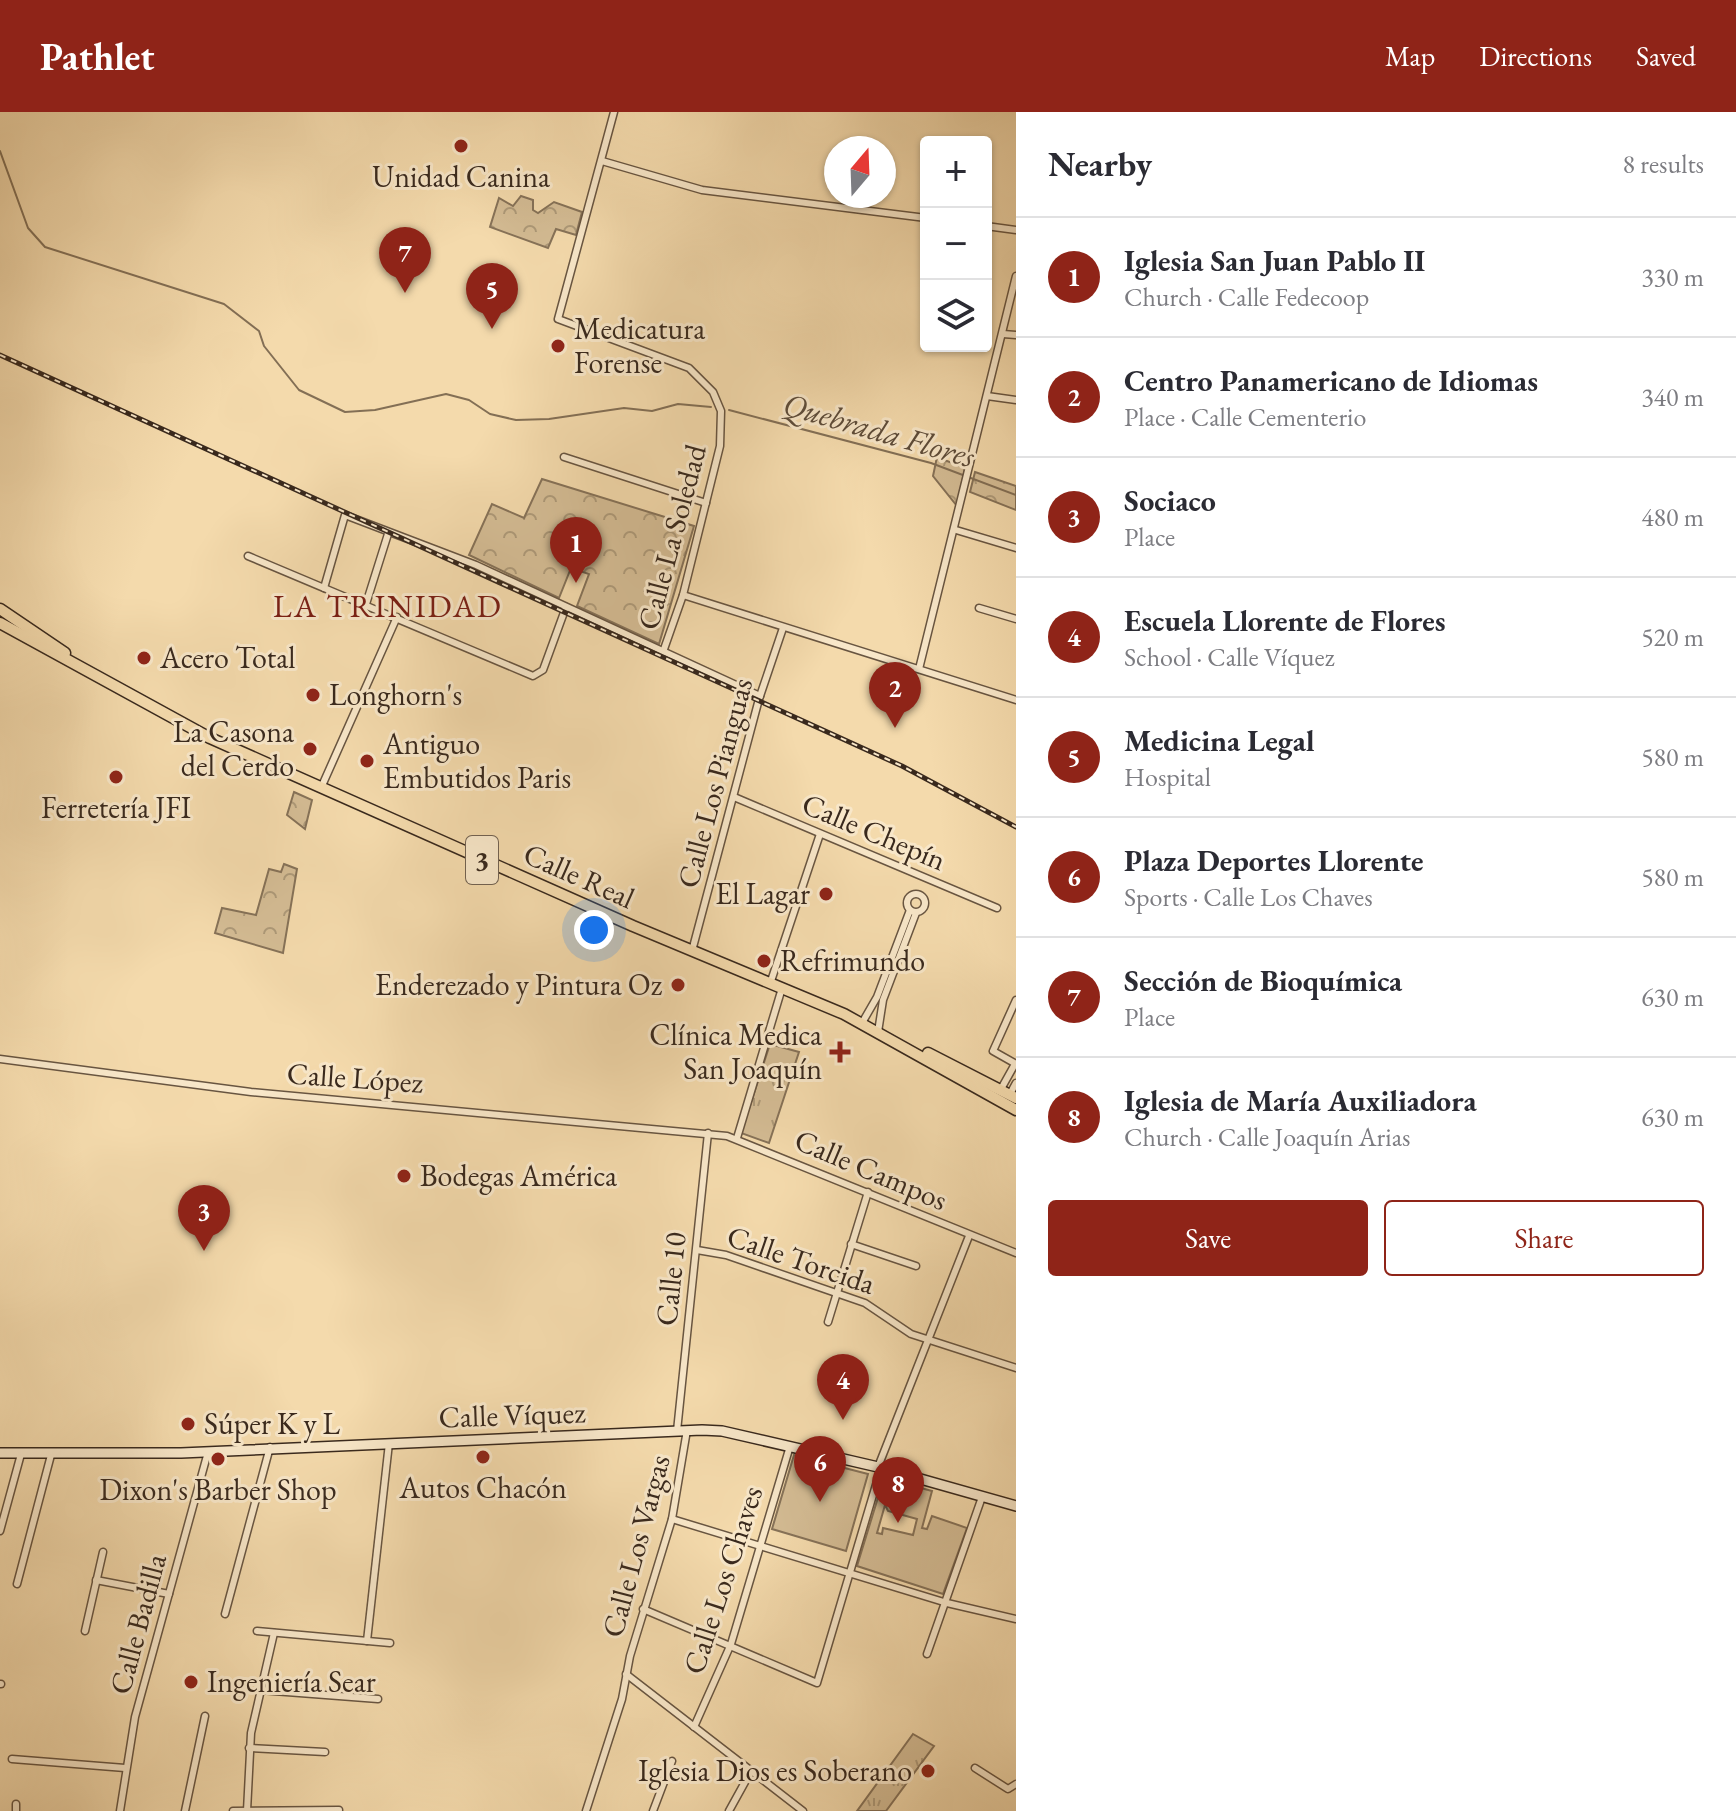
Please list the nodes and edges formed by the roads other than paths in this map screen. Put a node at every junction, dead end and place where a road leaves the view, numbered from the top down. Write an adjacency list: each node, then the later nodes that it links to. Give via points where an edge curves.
1 (614, 112): 2 (street, Calle La Soledad)
2 (602, 161): 3 (street, via 702,190); 12 (street, Calle La Soledad, via 558,319 689,368 707,385 723,423)
3 (920, 217)
4 (992, 227): 5 (street)
5 (1016, 230)
6 (1016, 276): 7 (street)
7 (1003, 334): 8 (street); 9 (street)
8 (1016, 335)
9 (987, 396): 10 (street); 13 (street)
10 (1016, 400)
11 (564, 457): 12 (street)
12 (706, 503): 18 (street, Calle La Soledad)
13 (956, 530): 15 (street); 30 (street)
14 (388, 534): 17 (street, via 345,515); 19 (street); 20 (street, via 439,550)
15 (1016, 548)
16 (248, 556): 17 (street)
17 (324, 588): 19 (street)
18 (683, 595): 28 (street); 29 (street, Calle La Soledad)
19 (366, 604): 24 (street)
20 (566, 607): 24 (street, via 543,670 533,676); 29 (street)
21 (979, 608): 25 (street)
22 (0, 609): 26 (main road, Calle Real / 3)
23 (0, 616): 26 (main road)
24 (397, 617): 34 (street)
25 (1016, 619)
26 (19, 621): 31 (main road, Calle Real / 3)
27 (0, 623): 31 (main road, Calle Real / 3)
28 (783, 628): 30 (street); 32 (street, Calle Los Pianguas)
29 (663, 652): 32 (street)
30 (919, 669): 33 (street)
31 (92, 673): 34 (main road, Calle Real / 3, via 210,738)
32 (760, 696): 35 (street, Calle Los Pianguas)
33 (1016, 700)
34 (321, 788): 39 (main road, Calle Real / 3)
35 (734, 797): 36 (street, Calle Chepín); 39 (street, Calle Los Pianguas)
36 (820, 834): 37 (street, Calle Chepín); 40 (street)
37 (997, 908)
38 (913, 912): 42 (street)
39 (692, 951): 40 (main road, Calle Real / 3)
40 (770, 984): 41 (main road, Calle Real / 3)
41 (782, 988): 44 (main road, Calle Real / 3); 52 (street)
42 (880, 998): 44 (street); 45 (street)
43 (1016, 1000): 47 (street, via 993,1051)
44 (862, 1023): 45 (main road, Calle Real / 3)
45 (878, 1032): 49 (main road, Calle Real / 3); 50 (main road, Calle Real / 3)
46 (0, 1059): 51 (street, Calle López, via 251,1092)
47 (1016, 1064): 49 (street)
48 (1016, 1083): 49 (street)
49 (1009, 1093)
50 (1016, 1110)
51 (708, 1133): 52 (street, Calle Campos); 56 (street, Calle 10)
52 (737, 1138): 53 (street, Calle Campos)
53 (868, 1192): 54 (street, Calle Campos); 55 (street)
54 (969, 1236): 57 (street, Calle Campos); 61 (street)
55 (851, 1244): 58 (street); 59 (street)
56 (697, 1250): 59 (street, Calle Torcida); 63 (street, Calle 10)
57 (1016, 1253)
58 (916, 1266)
59 (835, 1293): 60 (street); 61 (street, Calle Torcida, via 875,1308 904,1331)
60 (828, 1322)
61 (929, 1340): 62 (street, Calle Torcida); 71 (street)
62 (1016, 1368)
63 (682, 1430): 64 (main road, Calle Víquez); 65 (main road, Calle Víquez, via 722,1431); 74 (street, Calle Los Vargas)
64 (389, 1443): 66 (main road, Calle Víquez); 89 (street)
65 (790, 1446): 71 (main road, Calle Víquez); 76 (street, Calle Los Chaves)
66 (270, 1447): 67 (main road, Calle Víquez); 84 (street)
67 (208, 1452): 70 (main road, Calle Víquez); 81 (street, Calle Badilla)
68 (0, 1453): 69 (main road, Calle Víquez)
69 (21, 1454): 70 (main road, Calle Víquez); 75 (street)
70 (51, 1455): 80 (street)
71 (880, 1468): 72 (main road, Calle Víquez); 78 (street)
72 (982, 1497): 73 (main road, Calle Víquez); 82 (street)
73 (1016, 1506)
74 (672, 1519): 76 (street); 83 (street, Calle Los Vargas)
75 (0, 1531)
76 (759, 1548): 78 (street); 91 (street, Calle Los Chaves)
77 (103, 1552): 79 (street)
78 (849, 1572): 82 (street); 91 (street, via 817,1683)
79 (96, 1580): 81 (street); 86 (street)
80 (17, 1584)
81 (169, 1594): 102 (street, Calle Badilla)
82 (947, 1603): 85 (street); 92 (street)
83 (643, 1609): 91 (street); 93 (street, Calle Los Vargas)
84 (225, 1614)
85 (1016, 1619)
86 (85, 1631)
87 (257, 1631): 88 (street)
88 (274, 1633): 89 (street); 94 (street)
89 (367, 1641): 90 (street)
90 (390, 1643)
91 (731, 1644): 97 (street, Calle Los Chaves)
92 (927, 1654)
93 (626, 1674): 97 (street); 111 (street, Calle Los Vargas)
94 (260, 1690): 95 (street); 98 (street)
95 (378, 1699)
96 (205, 1716): 109 (street)
97 (694, 1727): 104 (street)
98 (249, 1748): 99 (street); 106 (street)
99 (325, 1752)
100 (12, 1759): 102 (street)
101 (672, 1761): 112 (street)
102 (125, 1768): 108 (street, Calle Badilla)
103 (975, 1768): 105 (street, via 1008,1789)
104 (750, 1773): 113 (street); 114 (street)
105 (1016, 1784)
106 (247, 1810): 107 (street); 110 (street)
107 (339, 1810)
108 (120, 1811)
109 (185, 1811)
110 (233, 1811)
111 (586, 1811)
112 (653, 1811)
113 (729, 1811)
114 (803, 1811)

